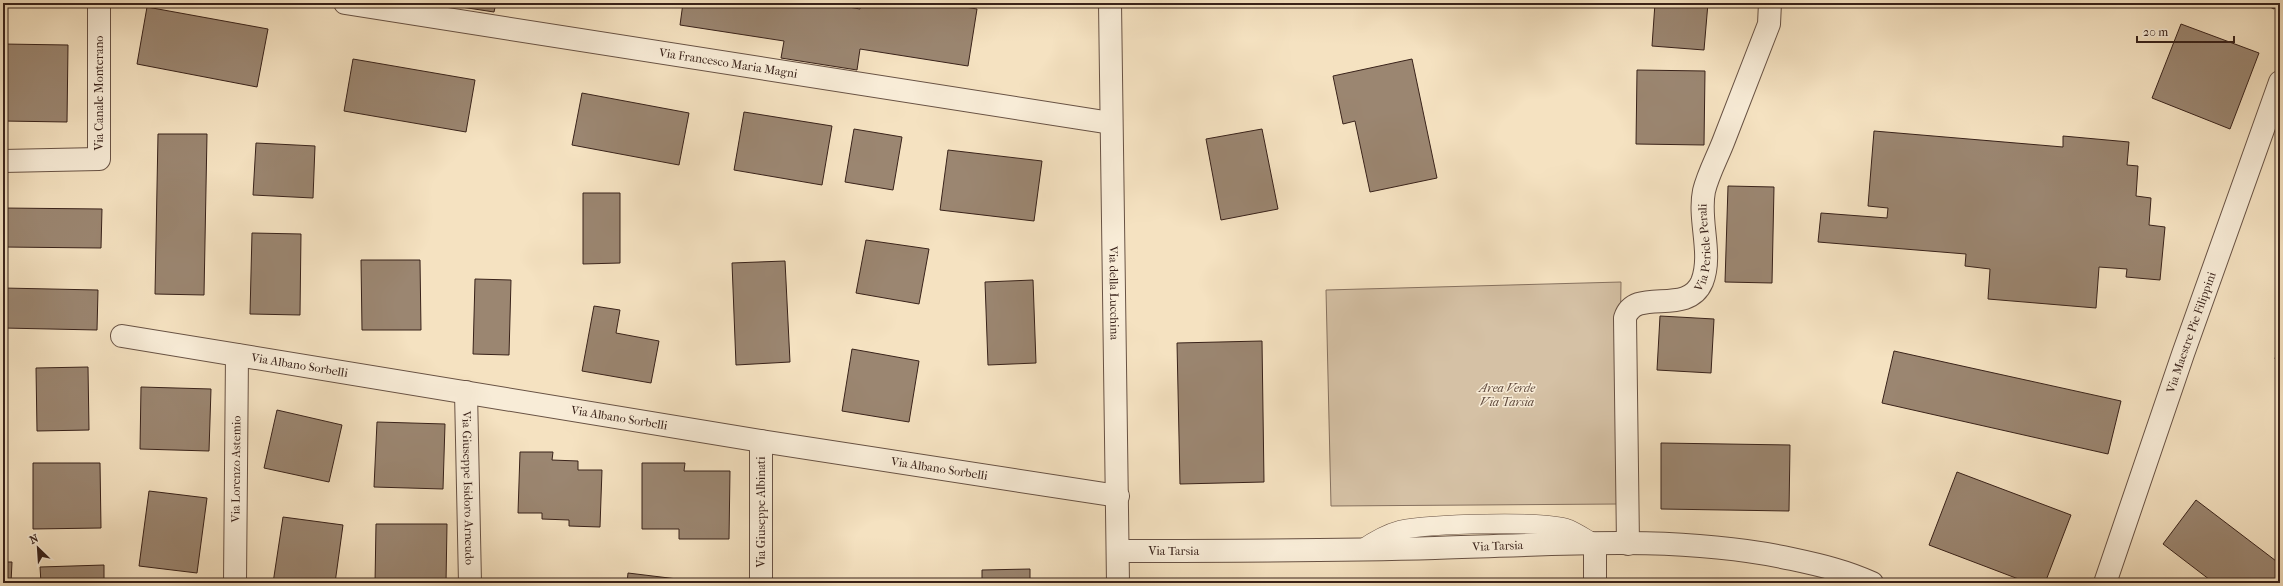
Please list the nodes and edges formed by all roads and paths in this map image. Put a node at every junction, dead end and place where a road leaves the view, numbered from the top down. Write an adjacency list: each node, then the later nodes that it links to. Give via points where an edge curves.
1 (99, 3): 7 (street, Via Canale Monterano, via 99,159)
2 (345, 3): 6 (street, Via Francesco Maria Magni)
3 (1110, 3): 6 (street, Via della Lucchina)
4 (1770, 3): 14 (street, Via Pericle Perali, via 1769,24 1704,192 1705,270 1701,283 1692,295 1682,300 1639,304 1631,308 1625,318)
5 (2280, 82): 22 (street, Via Maestre Pie Filippini)
6 (1111, 123): 12 (street, Via della Lucchina)
7 (3, 161)
8 (122, 336): 9 (street, Via Albano Sorbelli)
9 (237, 354): 10 (street, Via Albano Sorbelli); 16 (street, Via Lorenzo Astemio)
10 (466, 392): 11 (street, Via Albano Sorbelli); 17 (street, Via Giuseppe Isidoro Arneudo)
11 (761, 441): 12 (street, Via Albano Sorbelli); 18 (street, Via Giuseppe Albinati)
12 (1118, 496): 15 (street, Via della Lucchina)
13 (1594, 544): 14 (street, Via Tarsia); 15 (street, Via Tarsia, via 1361,550); 20 (street)
14 (1628, 544): 21 (street, Via Tarsia, via 1711,546 1749,550 1831,568)
15 (1118, 551): 19 (street, Via della Lucchina)
16 (235, 583)
17 (470, 583)
18 (761, 583)
19 (1118, 583)
20 (1595, 583)
21 (1872, 583)
22 (2105, 583)

